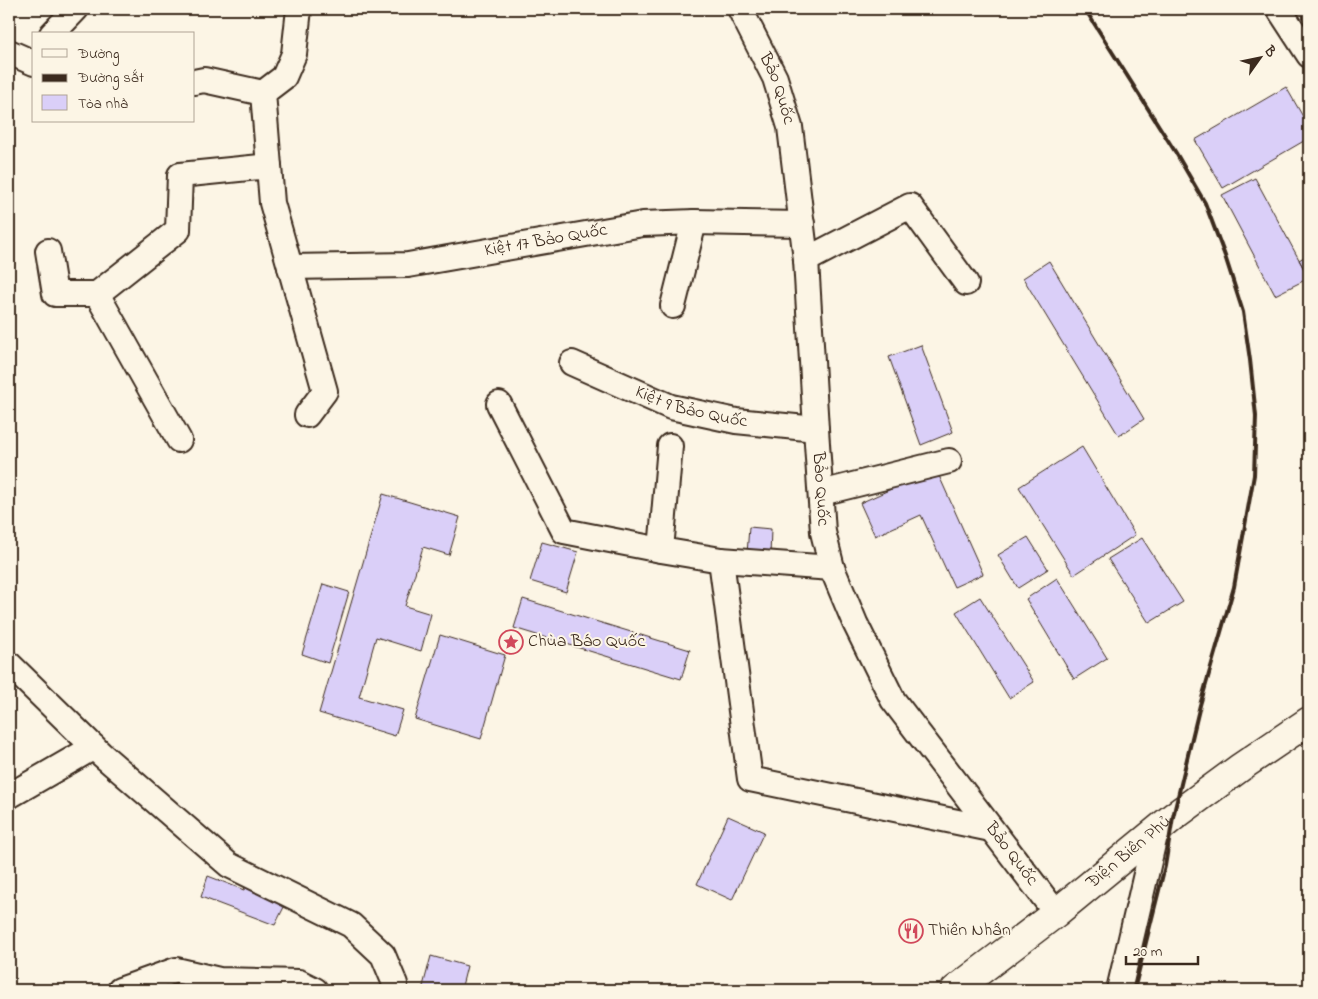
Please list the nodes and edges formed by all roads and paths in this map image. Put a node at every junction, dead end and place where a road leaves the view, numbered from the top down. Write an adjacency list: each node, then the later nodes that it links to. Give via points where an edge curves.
1 (76, 9): 5 (street)
2 (299, 9): 8 (street, via 294,54 284,77)
3 (740, 9): 11 (street, Bảo Quốc, via 775,78 790,128)
4 (1280, 9): 6 (street)
5 (54, 32)
6 (1309, 55)
7 (195, 82): 8 (street, via 204,80)
8 (263, 93): 9 (street)
9 (269, 166): 14 (street, via 272,202); 16 (street, via 180,175 178,230)
10 (694, 222): 11 (street, Kiệt 17 Bảo Quốc); 14 (street, Kiệt 17 Bảo Quốc, via 643,224 408,265); 17 (street)
11 (802, 224): 13 (street, Bảo Quốc)
12 (48, 251): 16 (street, via 55,294)
13 (806, 260): 15 (street, via 910,206); 21 (street, Bảo Quốc)
14 (290, 267): 20 (street, via 325,390)
15 (966, 283)
16 (97, 294): 22 (street)
17 (673, 306)
18 (572, 363): 21 (street, Kiệt 9 Bảo Quốc, via 671,407 736,421)
19 (499, 404): 26 (street, via 564,531)
20 (308, 415)
21 (816, 429): 25 (street, Bảo Quốc)
22 (179, 440)
23 (670, 446): 26 (street)
24 (949, 461): 25 (street)
25 (821, 493): 28 (street, Bảo Quốc, via 824,532)
26 (661, 550): 27 (street)
27 (721, 560): 28 (street); 33 (street, via 750,779)
28 (832, 568): 33 (street, Bảo Quốc, via 893,700)
29 (9, 664): 31 (street)
30 (1309, 721): 34 (main road, Điện Biên Phủ)
31 (94, 747): 32 (street); 38 (street, via 229,865 351,925 383,955 395,984)
32 (9, 796)
33 (991, 829): 35 (street, Bảo Quốc)
34 (1156, 831): 35 (main road, Điện Biên Phủ); 40 (street)
35 (1056, 913): 39 (main road, Điện Biên Phủ)
36 (120, 990): 37 (street, via 176,970 219,980 299,982)
37 (315, 990)
38 (394, 990)
39 (955, 990)
40 (1120, 990)

